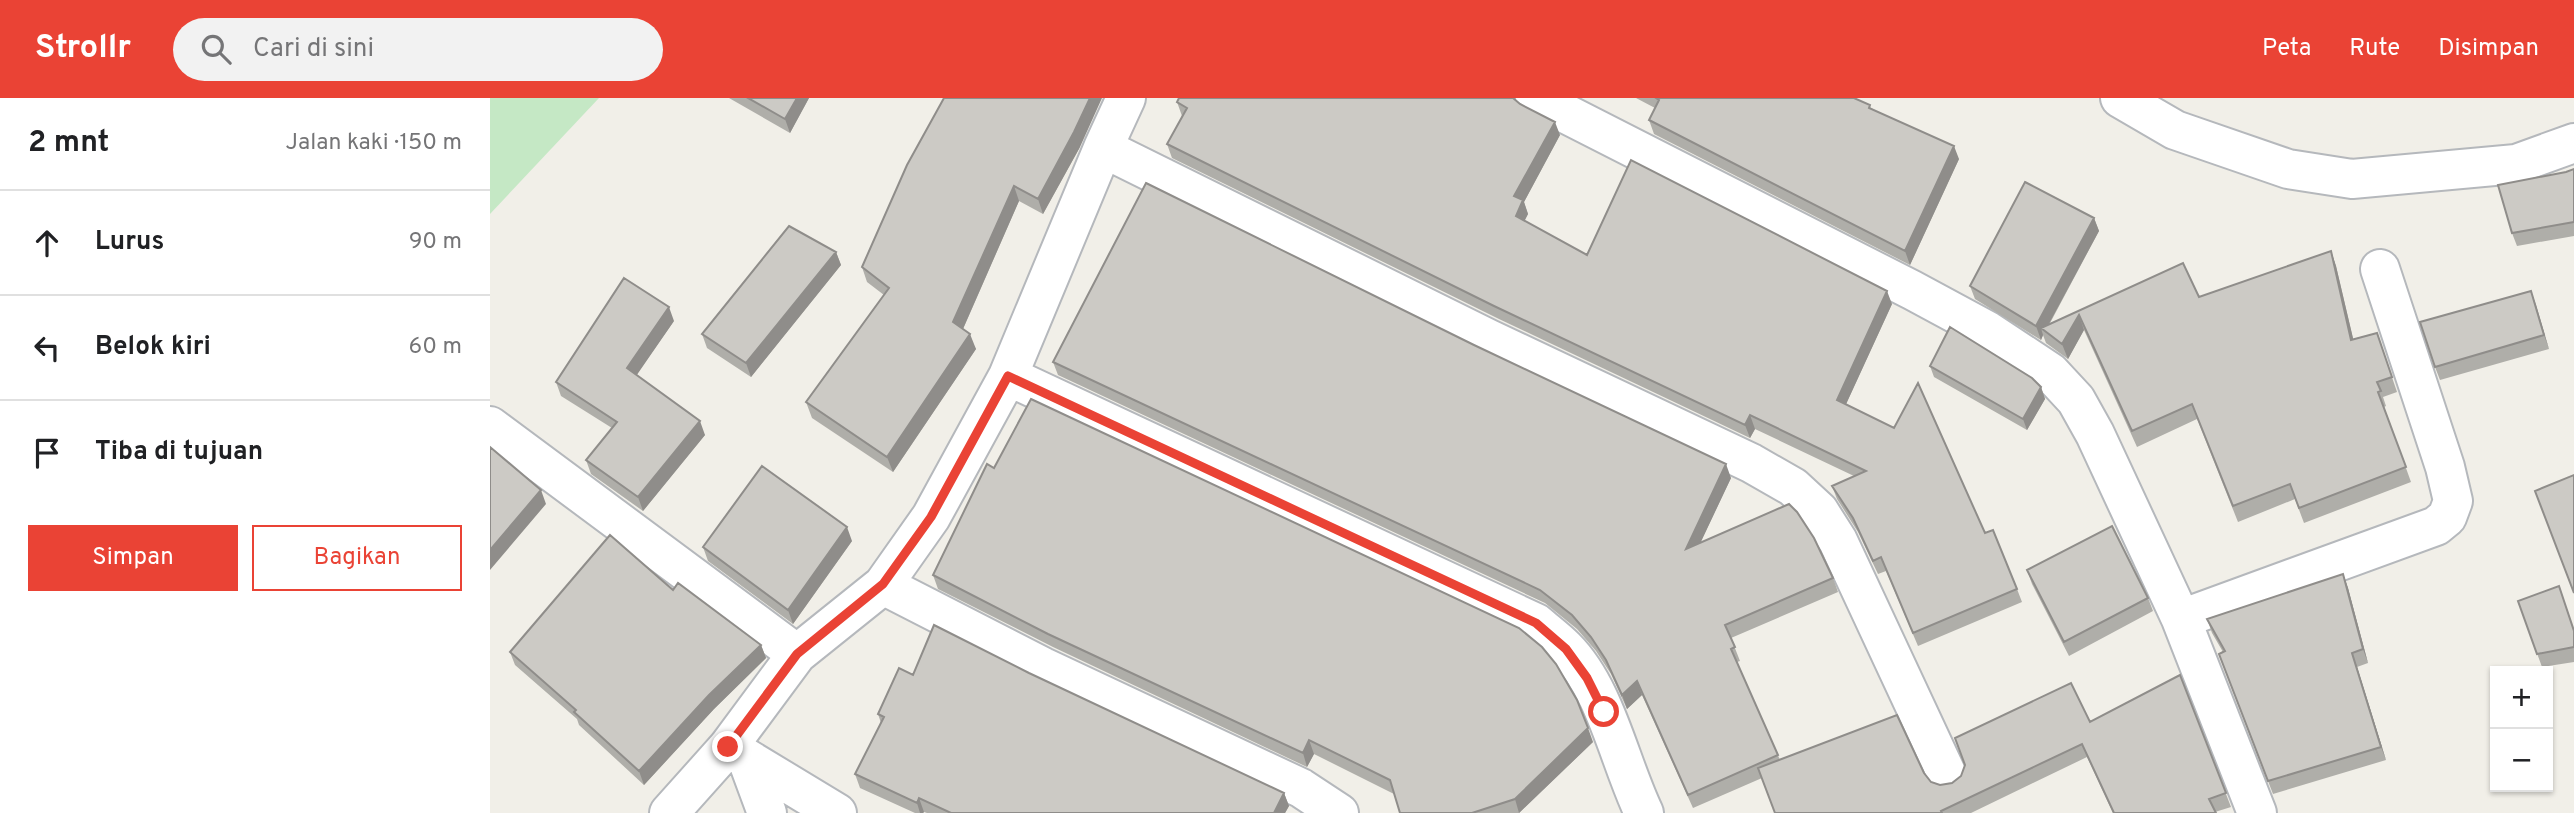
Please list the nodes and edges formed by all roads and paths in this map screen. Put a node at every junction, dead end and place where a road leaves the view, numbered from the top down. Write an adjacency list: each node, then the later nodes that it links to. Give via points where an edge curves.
1 (1126, 98): 5 (street)
2 (1535, 98): 10 (street, via 1912,290 1988,331 2050,372 2076,400 2095,434)
3 (2120, 98): 4 (street, via 2175,130 2288,169 2352,179 2516,164)
4 (2574, 143)
5 (1103, 148): 7 (street); 13 (street, via 1793,487 1819,511 1838,541)
6 (2380, 269): 10 (street, via 2445,467 2452,507 2436,526)
7 (1008, 376): 9 (street, via 931,517); 18 (street, via 1536,623 1566,649 1587,678)
8 (490, 426): 11 (street)
9 (883, 584): 11 (street); 17 (street, via 1043,667 1301,788)
10 (2181, 619): 19 (street)
11 (797, 654): 12 (street)
12 (737, 753): 14 (street); 15 (street); 16 (street)
13 (1948, 777)
14 (669, 813)
15 (767, 813)
16 (837, 813)
17 (1339, 813)
18 (1644, 813)
19 (2257, 813)

